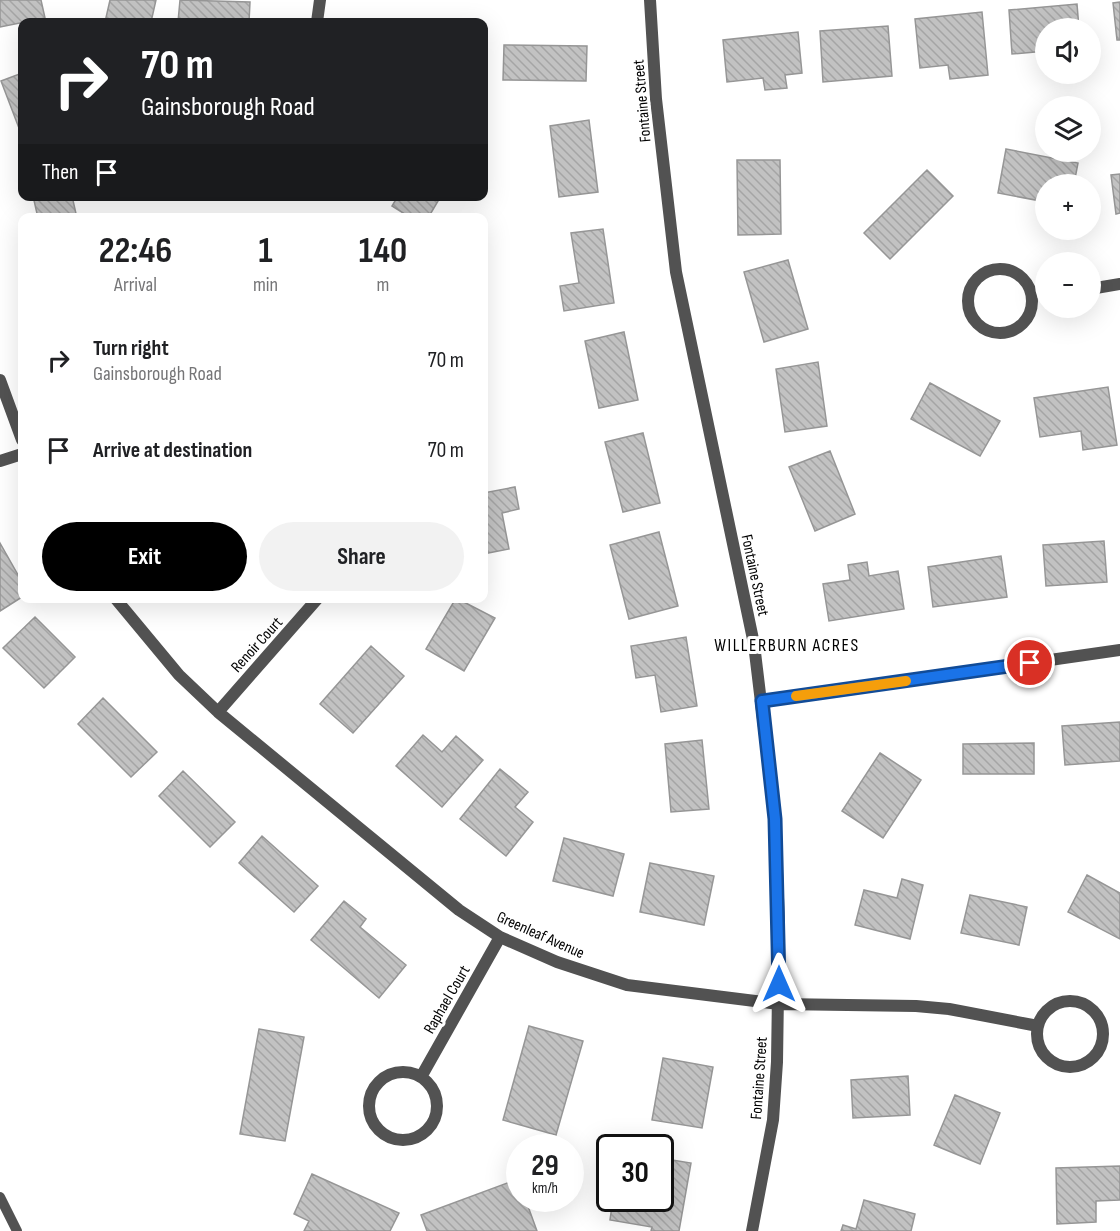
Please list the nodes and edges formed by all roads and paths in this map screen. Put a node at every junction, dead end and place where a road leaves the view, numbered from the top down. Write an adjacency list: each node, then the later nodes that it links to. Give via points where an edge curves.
1 (320, 0): 3 (street)
2 (650, 0): 15 (street, Fontaine Street, via 656,99 676,272 754,644)
3 (318, 18)
4 (1120, 284): 5 (street)
5 (1101, 287)
6 (1032, 297): 6 (street, via 1022,277 1001,269 980,276 972,284 968,306 971,317 987,332 1010,332 1028,319); 7 (street)
7 (1035, 297)
8 (0, 380): 9 (street)
9 (18, 429)
10 (18, 455): 11 (street)
11 (0, 461)
12 (119, 603): 16 (street, Greenleaf Avenue, via 179,675)
13 (314, 603): 16 (street, Renoir Court)
14 (1120, 650): 15 (street)
15 (762, 701): 18 (street, Fontaine Street, via 775,819)
16 (218, 712): 17 (street, Greenleaf Avenue, via 459,910)
17 (500, 937): 18 (street, Greenleaf Avenue, via 557,962 627,985); 20 (street, Raphael Court)
18 (779, 1004): 19 (street, Greenleaf Avenue, via 916,1006); 23 (street, Fontaine Street, via 773,1120)
19 (1038, 1026): 19 (street, via 1041,1048 1057,1064 1080,1065 1090,1060 1102,1041 1100,1019 1093,1010 1072,1001 1051,1007)
20 (421, 1077): 20 (street, via 398,1072 377,1084 371,1094 371,1117 386,1136 409,1140 429,1128 435,1118 435,1095)
21 (0, 1197): 22 (lane)
22 (17, 1231)
23 (752, 1231)

